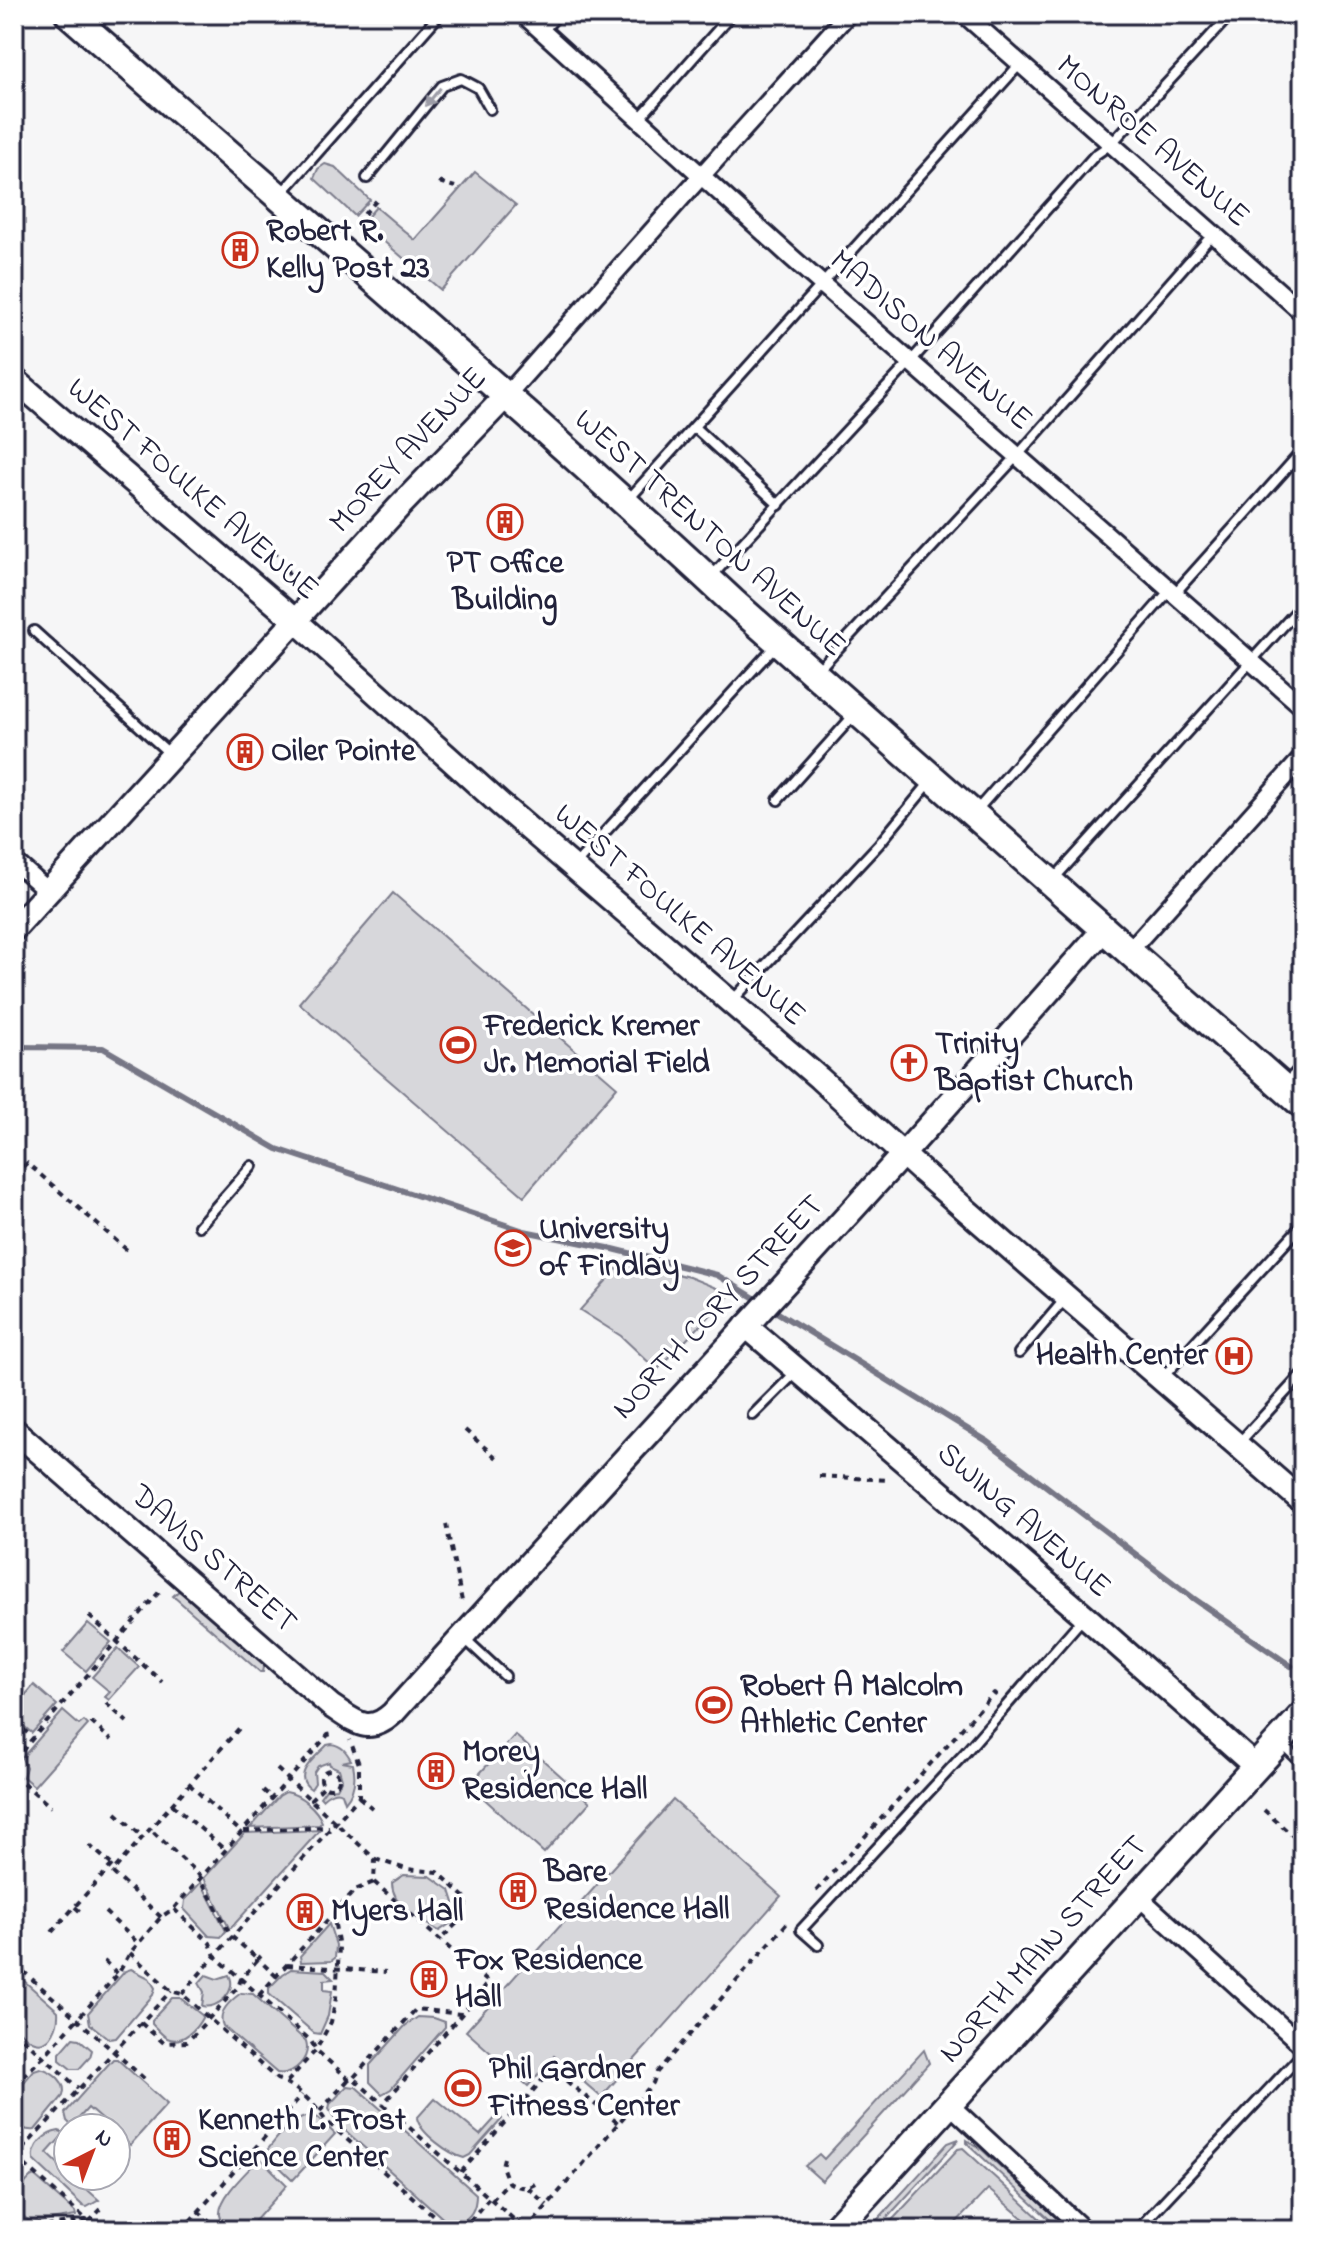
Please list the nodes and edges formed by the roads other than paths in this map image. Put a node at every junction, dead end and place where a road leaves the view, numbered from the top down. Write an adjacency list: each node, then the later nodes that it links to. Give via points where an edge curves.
1 (69, 14): 16 (main road, WEST TRENTON AVENUE)
2 (440, 14): 16 (lane)
3 (523, 14): 9 (street, MADISON AVENUE)
4 (558, 14): 9 (lane)
5 (732, 14): 12 (lane)
6 (848, 14): 14 (street, MOREY AVENUE)
7 (964, 14): 10 (street, MONROE AVENUE)
8 (1231, 14): 13 (lane)
9 (542, 32): 12 (street, MADISON AVENUE)
10 (1021, 63): 13 (street, MONROE AVENUE); 18 (lane)
11 (490, 109): 15 (lane, one-way to 15, via 478,88 461,79 442,86)
12 (639, 119): 14 (street, MADISON AVENUE)
13 (1111, 144): 17 (street, MONROE AVENUE); 20 (lane, via 1095,155)
14 (701, 175): 18 (street, MADISON AVENUE); 22 (street, MOREY AVENUE)
15 (367, 178)
16 (278, 198): 22 (main road, WEST TRENTON AVENUE)
17 (1213, 233): 19 (street, MONROE AVENUE); 25 (lane)
18 (823, 284): 20 (street, MADISON AVENUE); 23 (lane)
19 (1303, 313)
20 (911, 361): 25 (street, MADISON AVENUE); 27 (lane)
21 (14, 379): 31 (street, WEST FOULKE AVENUE)
22 (505, 397): 26 (main road, WEST TRENTON AVENUE); 31 (street, MOREY AVENUE)
23 (694, 427): 26 (lane); 27 (lane)
24 (1303, 450): 29 (lane)
25 (1018, 455): 29 (street, MADISON AVENUE); 35 (lane)
26 (625, 503): 28 (main road, WEST TRENTON AVENUE)
27 (779, 505): 28 (lane)
28 (709, 580): 33 (main road, WEST TRENTON AVENUE)
29 (1173, 591): 34 (street, MADISON AVENUE); 42 (lane)
30 (1303, 604): 34 (lane)
31 (295, 620): 38 (street, MOREY AVENUE); 44 (street, WEST FOULKE AVENUE)
32 (34, 631): 38 (lane)
33 (779, 642): 35 (main road, WEST TRENTON AVENUE); 44 (lane)
34 (1251, 661): 36 (street, MADISON AVENUE); 45 (lane)
35 (814, 674): 37 (main road, WEST TRENTON AVENUE)
36 (1303, 707)
37 (857, 711): 40 (main road, WEST TRENTON AVENUE); 41 (lane)
38 (171, 755): 46 (street, MOREY AVENUE)
39 (1303, 757): 49 (street)
40 (933, 778): 42 (main road, WEST TRENTON AVENUE); 50 (lane, via 879,844)
41 (778, 800)
42 (974, 814): 45 (main road, WEST TRENTON AVENUE)
43 (14, 861): 46 (street)
44 (573, 867): 50 (street, WEST FOULKE AVENUE)
45 (1051, 882): 47 (main road, WEST TRENTON AVENUE)
46 (48, 891): 48 (street, MOREY AVENUE)
47 (1105, 928): 49 (main road, WEST TRENTON AVENUE); 54 (street, NORTH CORY STREET)
48 (14, 929)
49 (1130, 950): 52 (main road, WEST TRENTON AVENUE)
50 (731, 1002): 54 (street, WEST FOULKE AVENUE)
51 (1303, 1065): 52 (lane)
52 (1283, 1087): 53 (main road, WEST TRENTON AVENUE)
53 (1303, 1105)
54 (903, 1154): 58 (street, WEST FOULKE AVENUE); 59 (street, NORTH CORY STREET)
55 (252, 1166): 57 (lane)
56 (1303, 1224): 63 (lane)
57 (199, 1226)
58 (1067, 1297): 60 (lane); 63 (street, WEST FOULKE AVENUE)
59 (752, 1320): 61 (street, SWING AVENUE); 69 (street, NORTH CORY STREET)
60 (1019, 1353)
61 (798, 1369): 64 (lane); 68 (street, SWING AVENUE)
62 (1303, 1373): 66 (lane)
63 (1162, 1379): 66 (street, WEST FOULKE AVENUE)
64 (753, 1415)
65 (14, 1430): 72 (street, DAVIS STREET, via 331,1706 356,1723)
66 (1237, 1444): 67 (street, WEST FOULKE AVENUE)
67 (1303, 1502)
68 (1085, 1616): 75 (street, SWING AVENUE); 77 (lane, via 801,1930)
69 (466, 1632): 70 (lane); 72 (street, NORTH CORY STREET)
70 (505, 1676)
71 (1303, 1715): 73 (main road, NORTH MAIN STREET)
72 (376, 1726)
73 (1279, 1742): 74 (lane); 75 (main road, NORTH MAIN STREET)
74 (1303, 1764)
75 (1256, 1767): 76 (main road, NORTH MAIN STREET)
76 (1139, 1897): 78 (street); 80 (main road, NORTH MAIN STREET)
77 (818, 1945)
78 (1303, 2046)
79 (1303, 2053): 83 (lane)
80 (949, 2104): 81 (main road, NORTH MAIN STREET); 82 (street)
81 (834, 2230)
82 (1084, 2230)
83 (1137, 2230)

